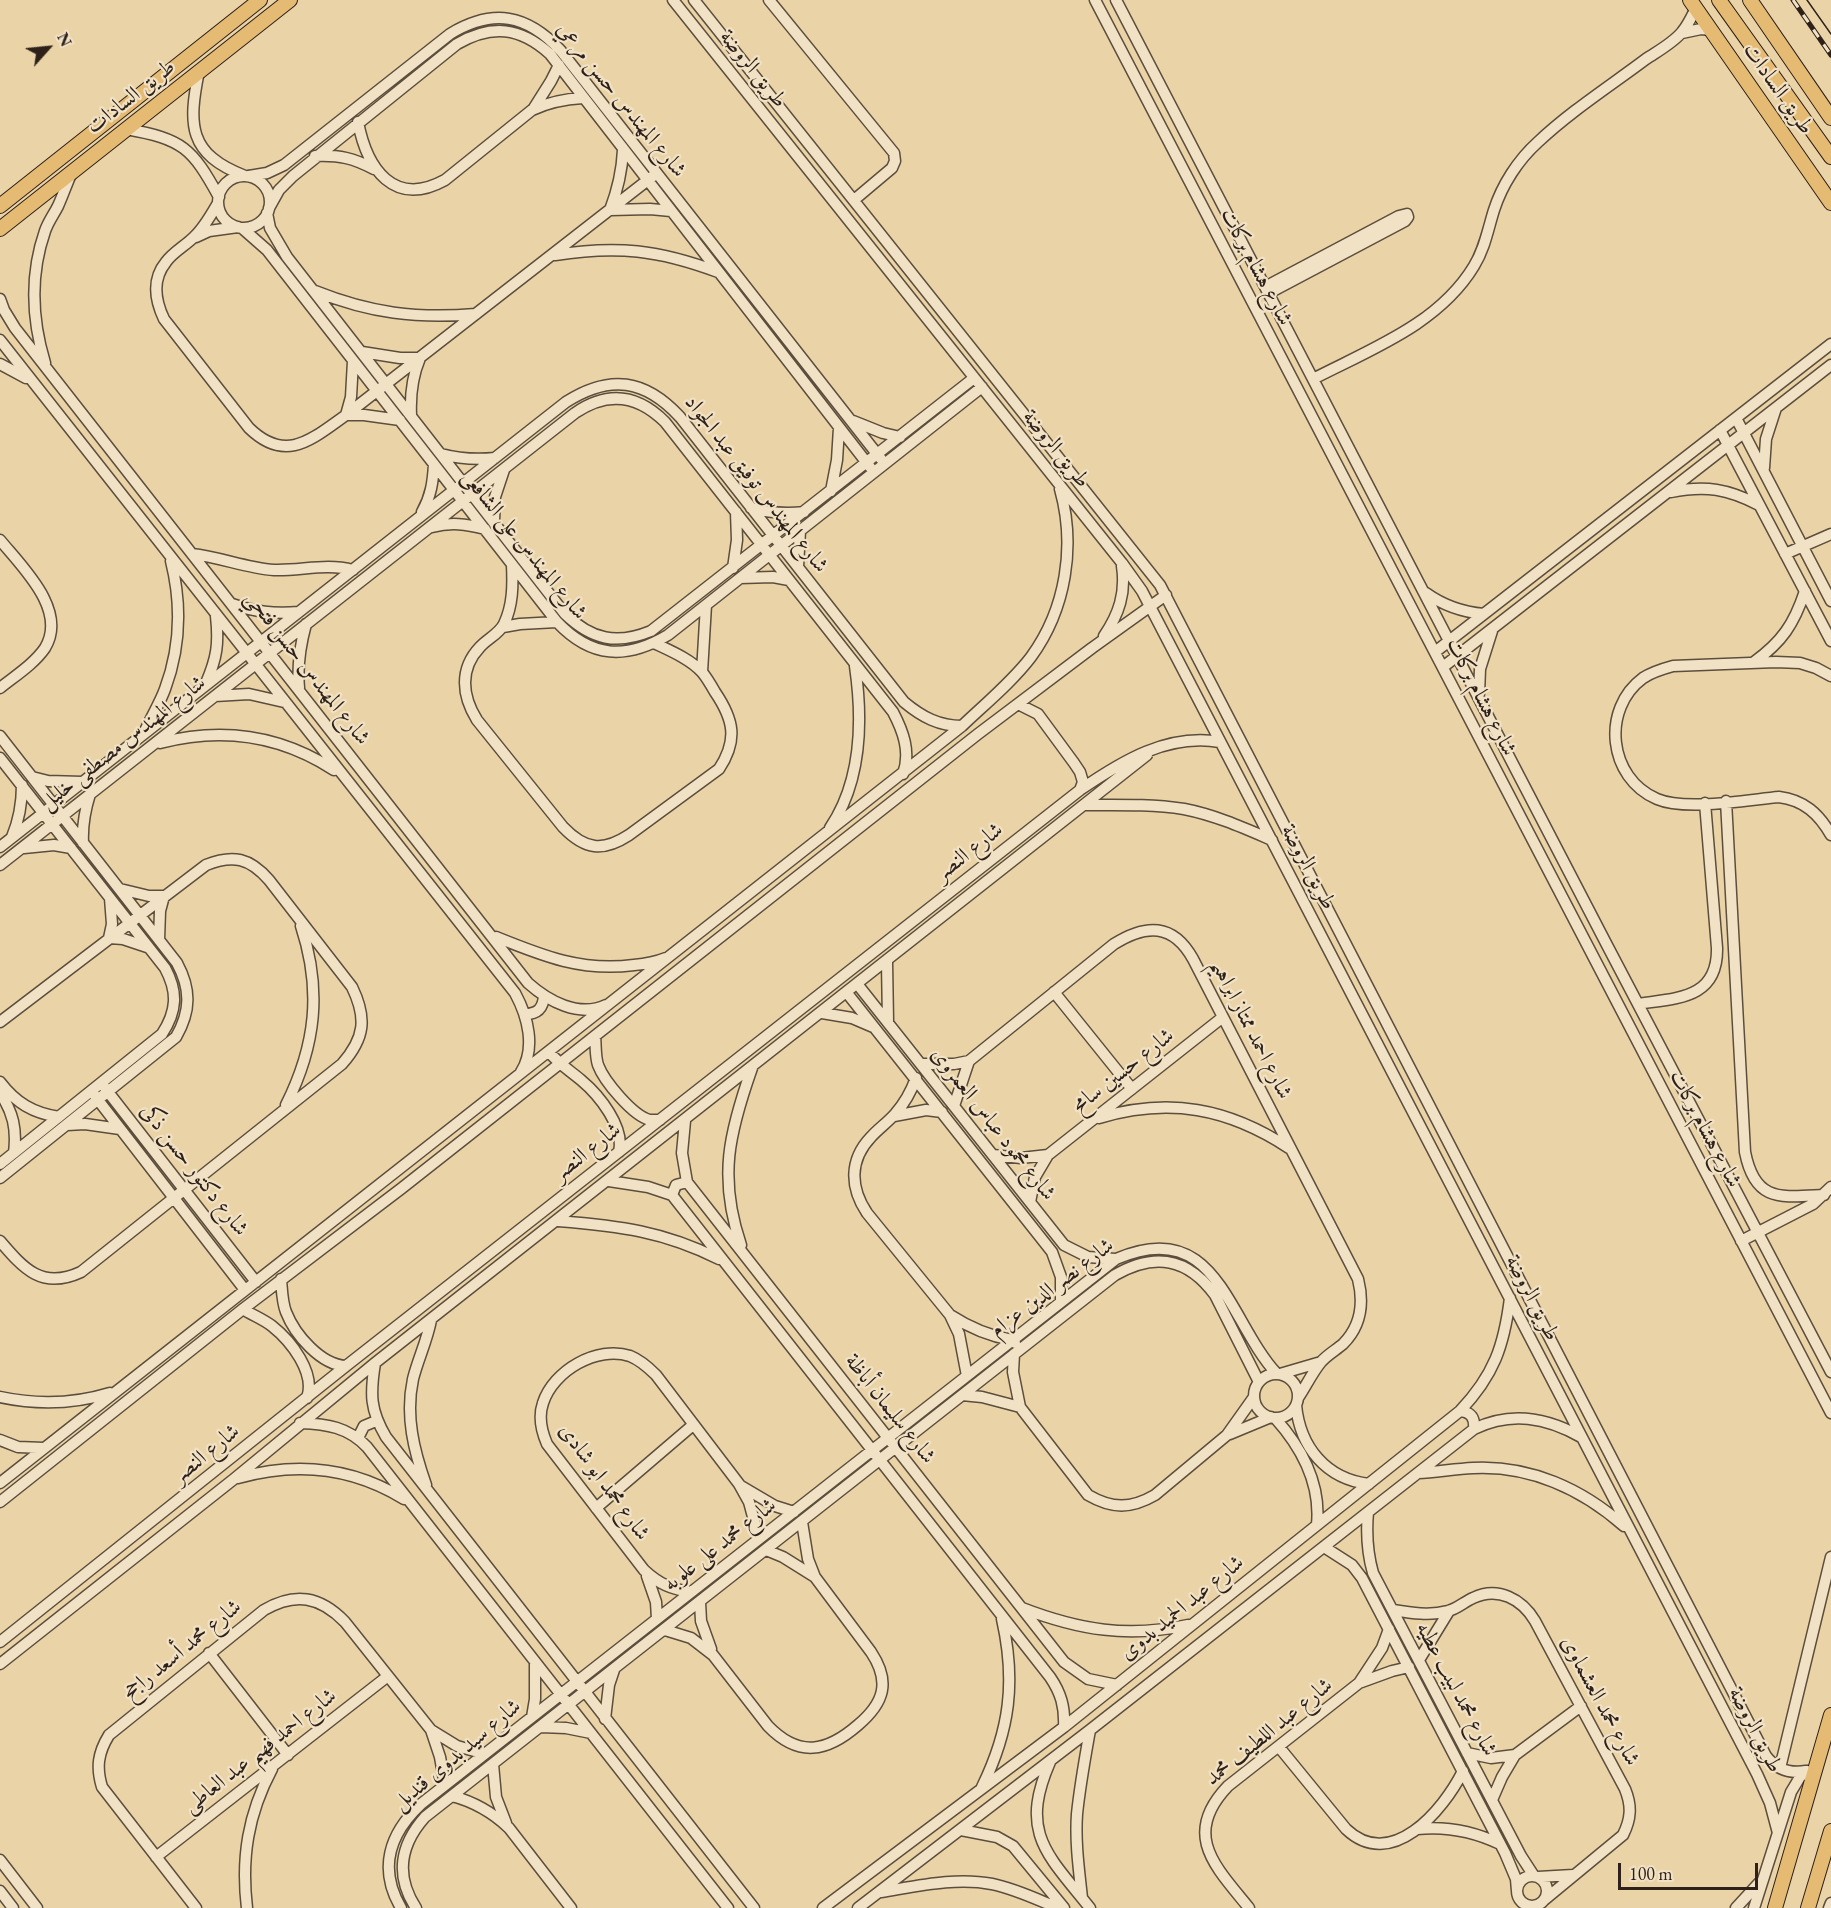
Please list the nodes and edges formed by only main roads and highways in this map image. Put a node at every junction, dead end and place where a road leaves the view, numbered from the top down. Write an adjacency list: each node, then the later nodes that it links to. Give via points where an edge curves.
1 (260, 0): 7 (main road, طريق السادات)
2 (290, 0): 9 (main road, طريق السادات)
3 (1719, 0): 8 (main road, طريق السادات)
4 (1750, 0): 6 (main road)
5 (1693, 4): 10 (main road, طريق السادات)
6 (1831, 118)
7 (62, 157): 9 (main road); 11 (main road, طريق السادات)
8 (1831, 157)
9 (72, 171): 12 (main road, طريق السادات)
10 (1831, 203)
11 (0, 206)
12 (1, 232)
13 (1831, 1715): 16 (main road, via 1812,1768)
14 (1831, 1831): 15 (main road)
15 (1829, 1849): 17 (main road)
16 (1775, 1908)
17 (1808, 1908)

